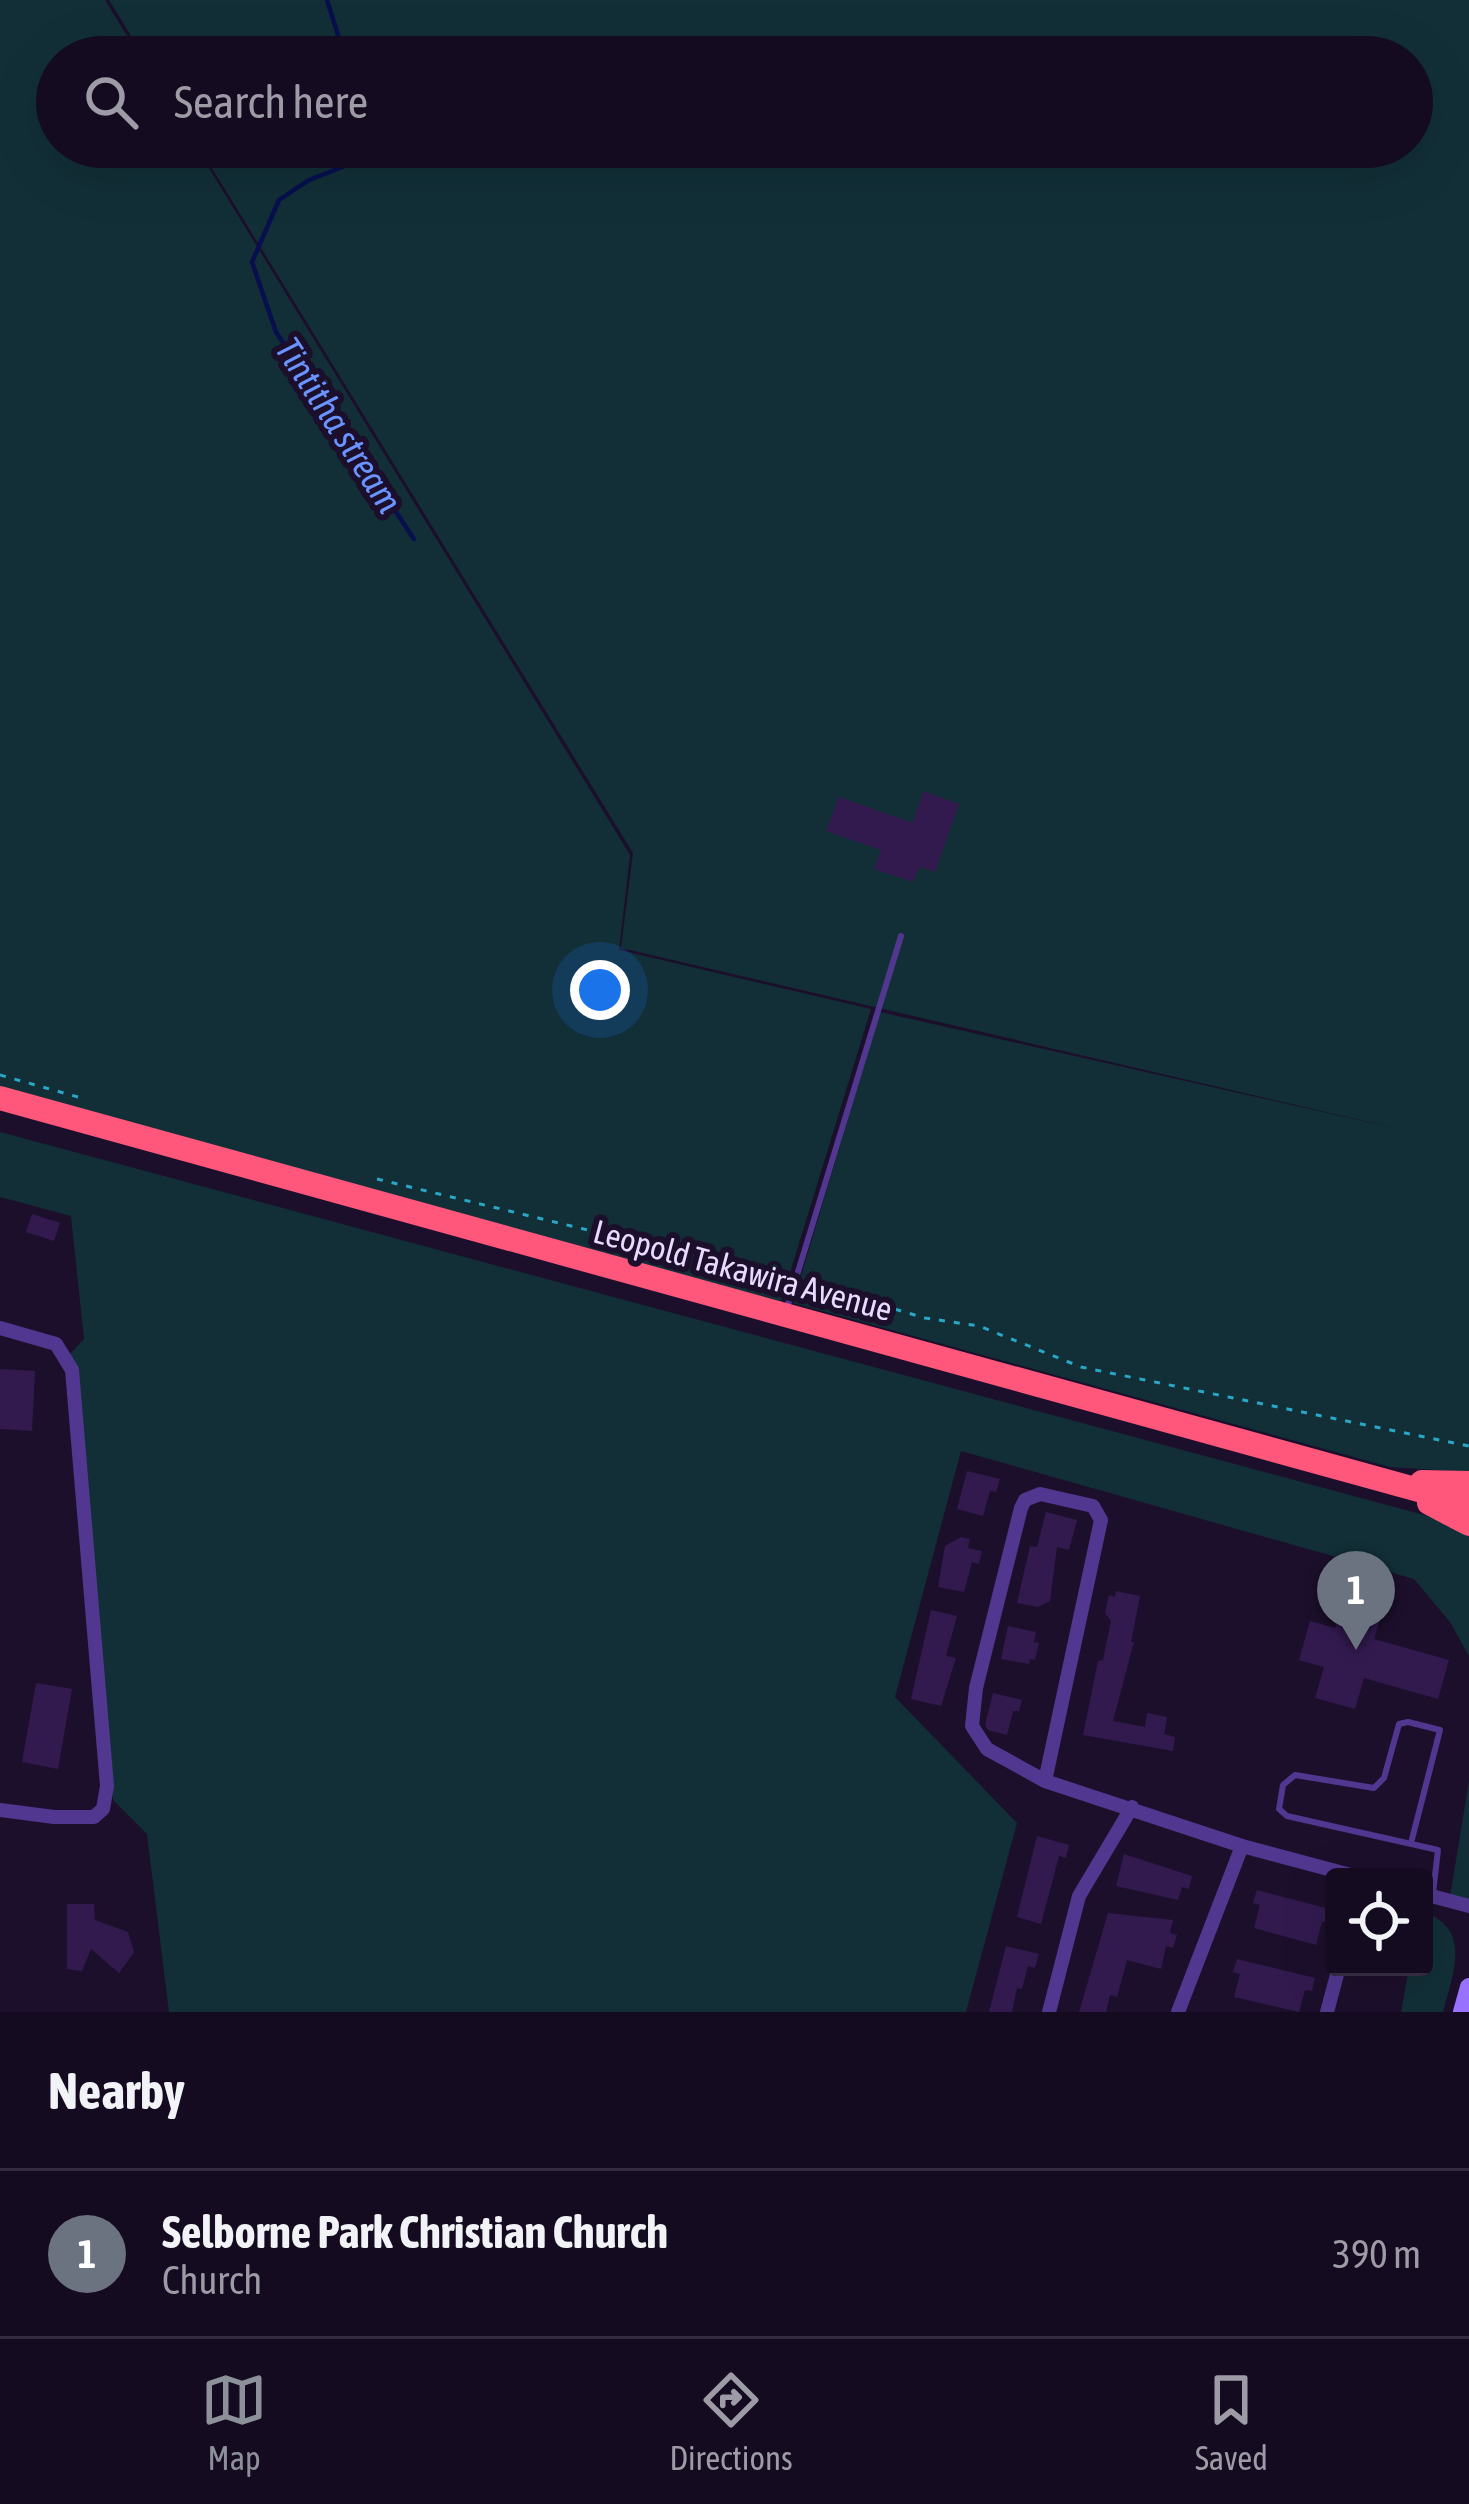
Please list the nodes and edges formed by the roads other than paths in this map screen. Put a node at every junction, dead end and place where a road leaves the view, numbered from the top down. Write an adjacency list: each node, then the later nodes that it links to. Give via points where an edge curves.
1 (901, 936): 3 (lane)
2 (0, 1098): 3 (highway, Leopold Takawira Avenue)
3 (784, 1317): 5 (highway, Leopold Takawira Avenue)
4 (0, 1328): 11 (street, via 56,1344 72,1370 107,1786 104,1809 94,1817)
5 (1389, 1482): 6 (highway); 7 (highway, Leopold Takawira Avenue); 8 (highway)
6 (1469, 1483)
7 (1469, 1504)
8 (1469, 1524)
9 (1045, 1781): 9 (street, via 1101,1520 1093,1506 1040,1494 1022,1508 971,1721 994,1755); 10 (street)
10 (1132, 1807): 13 (street); 20 (street, via 1079,1896)
11 (0, 1810)
12 (1412, 1843): 12 (lane, via 1440,1730 1399,1724 1374,1788 1295,1775 1283,1785 1279,1809 1287,1816); 15 (lane, via 1439,1852)
13 (1242, 1846): 14 (street); 21 (street)
14 (1325, 1868)
15 (1433, 1875)
16 (1433, 1896): 17 (street)
17 (1469, 1906)
18 (1337, 1976): 22 (street)
19 (1469, 1988): 23 (main road)
20 (1049, 2012)
21 (1178, 2012)
22 (1327, 2012)
23 (1462, 2012)

